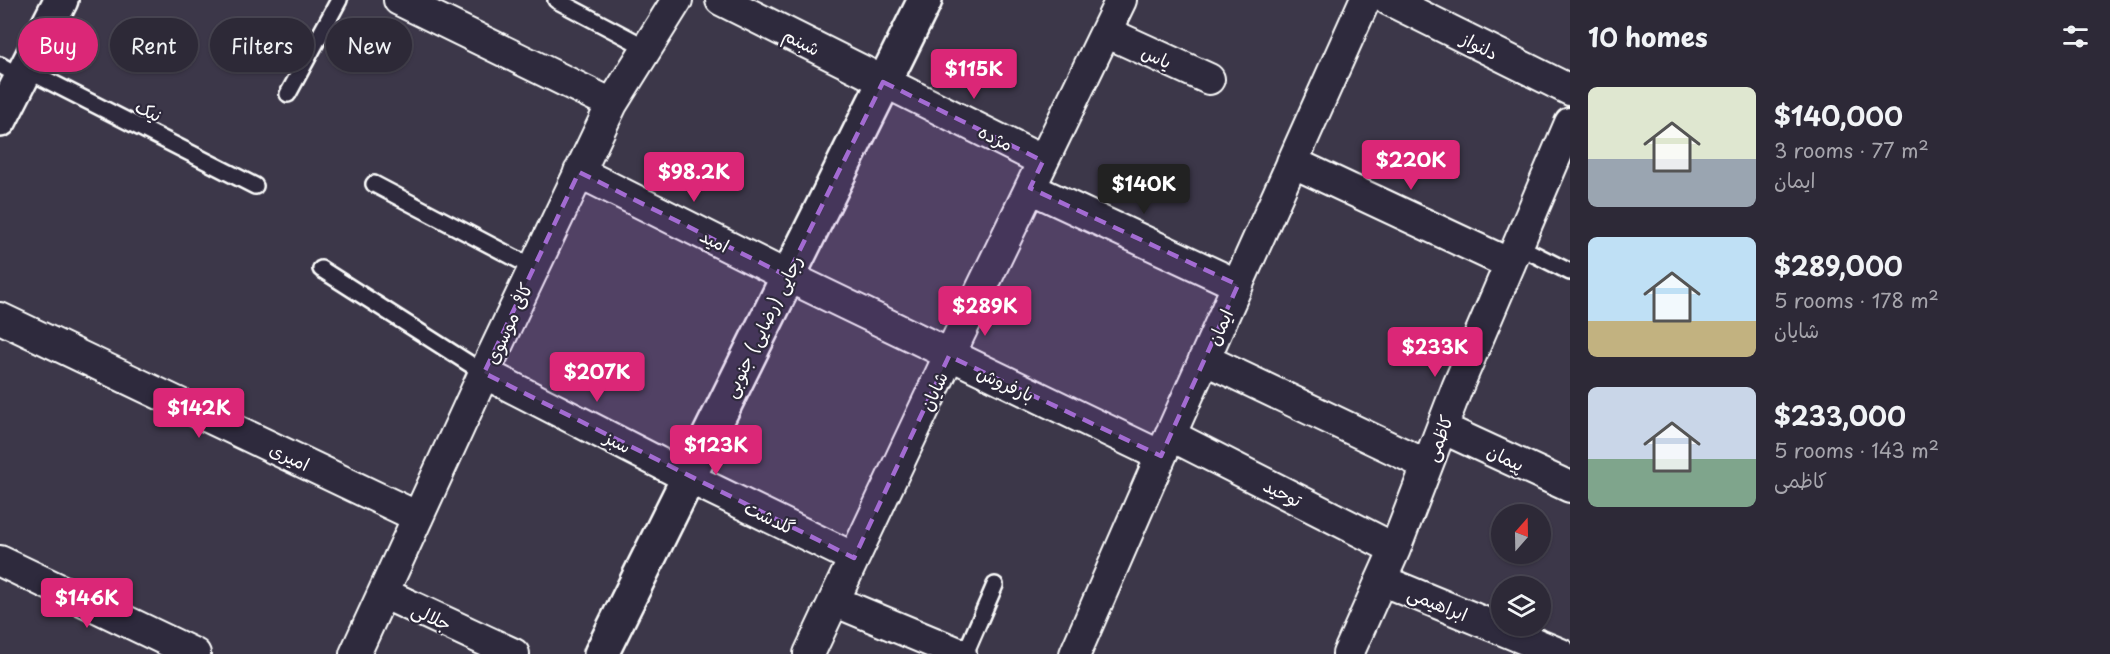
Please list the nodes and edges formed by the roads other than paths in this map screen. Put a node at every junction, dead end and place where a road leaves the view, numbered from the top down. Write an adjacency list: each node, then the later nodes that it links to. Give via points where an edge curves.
1 (61, 0): 13 (street)
2 (339, 0): 17 (lane)
3 (399, 0): 18 (street)
4 (556, 0): 12 (lane)
5 (677, 0): 12 (street, کافی موسوی)
6 (721, 0): 15 (street, شبنم)
7 (925, 0): 15 (street, رجایی (رضایی) جنوبی)
8 (1365, 0): 22 (street, ایمان)
9 (1389, 0): 16 (street, دلنواز)
10 (1115, 2): 11 (street, شایان)
11 (1106, 32): 14 (street, یاس); 21 (street, شایان)
12 (647, 48): 18 (street, کافی موسوی)
13 (15, 70): 19 (street); 25 (lane, نیک)
14 (1209, 79)
15 (883, 82): 21 (street, مژده); 31 (street, رجایی (رضایی) جنوبی)
16 (1570, 90)
17 (288, 94)
18 (612, 104): 23 (street, کافی موسوی)
19 (0, 120)
20 (1570, 123): 27 (street, کاظمی)
21 (1044, 161): 26 (street, شایان)
22 (1292, 162): 27 (street); 32 (street, ایمان)
23 (579, 172): 28 (street, کافی موسوی); 31 (street, امید)
24 (374, 184): 28 (lane)
25 (255, 186)
26 (1030, 188): 32 (street); 34 (street, شایان)
27 (1514, 255): 30 (lane); 37 (street, کاظمی)
28 (534, 268): 36 (street, کافی موسوی)
29 (321, 270): 36 (lane)
30 (1570, 272)
31 (787, 276): 34 (street, بارفروش); 40 (street, رجایی (رضایی) جنوبی)
32 (1238, 285): 35 (street, ایمان)
33 (0, 318): 42 (street, امیری)
34 (949, 356): 38 (street, بارفروش); 44 (street, شایان)
35 (1204, 359): 38 (street, ایمان); 39 (street)
36 (484, 373): 40 (street, سبز); 42 (street, کافی موسوی)
37 (1442, 428): 39 (street, کاظمی); 41 (street, پیمان)
38 (1166, 446): 43 (street, توحید); 51 (street, ایمان)
39 (1427, 465): 43 (street, کاظمی)
40 (687, 477): 44 (street, گلدشت); 50 (street, رجایی (رضایی) جنوبی)
41 (1570, 487)
42 (418, 517): 48 (street, کافی موسوی)
43 (1395, 549): 46 (street, کاظمی)
44 (854, 558): 49 (street, شایان)
45 (0, 561): 52 (street)
46 (1381, 580): 57 (street, کاظمی); 58 (street, ابراهیمی)
47 (995, 585): 56 (lane)
48 (383, 593): 53 (street, کافی موسوی); 54 (street, جلالی)
49 (834, 601): 55 (street, شایان); 56 (street)
50 (609, 651)
51 (1082, 652)
52 (195, 654)
53 (355, 654)
54 (514, 654)
55 (809, 654)
56 (963, 654)
57 (1348, 654)
58 (1561, 654)

